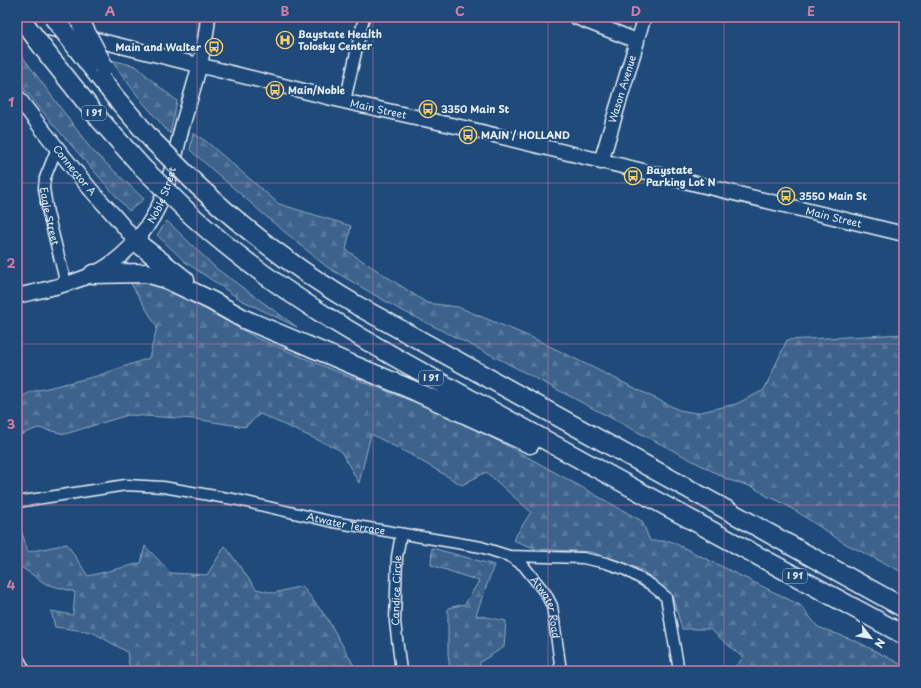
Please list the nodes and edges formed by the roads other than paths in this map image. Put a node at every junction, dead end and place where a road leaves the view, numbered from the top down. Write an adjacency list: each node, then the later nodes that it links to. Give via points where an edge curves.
1 (20, 17): 24 (highway, I 91, bridge, via 100,120 142,167 191,215 251,266 335,323)
2 (53, 17): 11 (highway, I 91, bridge)
3 (78, 17): 11 (highway, bridge)
4 (208, 17): 10 (main road, Noble Street)
5 (364, 17): 13 (street)
6 (576, 17): 9 (main road)
7 (645, 17): 9 (street, Wason Avenue)
8 (17, 20): 10 (main road, Main Street)
9 (637, 41): 15 (main road, Wason Avenue)
10 (199, 65): 13 (main road, Main Street); 17 (main road, Noble Street, via 165,191)
11 (96, 66): 22 (highway, I 91, bridge, via 136,122 198,186 239,223 303,271 344,298 418,340)
12 (17, 96): 14 (main road, Connector A)
13 (344, 101): 15 (main road, Main Street)
14 (57, 148): 17 (main road, Connector A); 19 (street, Eagle Street, via 44,188)
15 (601, 162): 16 (main road, Main Street)
16 (904, 234)
17 (136, 241): 18 (main road, Noble Street); 21 (highway)
18 (93, 274): 19 (main road, Noble Street); 21 (highway, via 146,273 166,279)
19 (66, 284): 20 (main road, Noble Street)
20 (17, 296)
21 (212, 301): 24 (highway, via 244,319 436,400)
22 (702, 496): 27 (highway); 28 (highway, I 91)
23 (17, 502): 25 (street, Atwater Terrace, via 126,484 140,484 238,500 333,522)
24 (687, 517): 29 (highway, I 91)
25 (401, 534): 26 (street, Atwater Terrace, via 481,547); 32 (street, Candice Circle, via 397,557 395,622)
26 (509, 556): 33 (street, Atwater Road, via 523,565 546,594 552,606); 34 (street, Atwater Terrace, via 583,558 624,569 650,584 666,598)
27 (904, 595)
28 (904, 608)
29 (904, 635)
30 (17, 660): 31 (main road)
31 (23, 671)
32 (401, 671)
33 (561, 671)
34 (679, 671)

